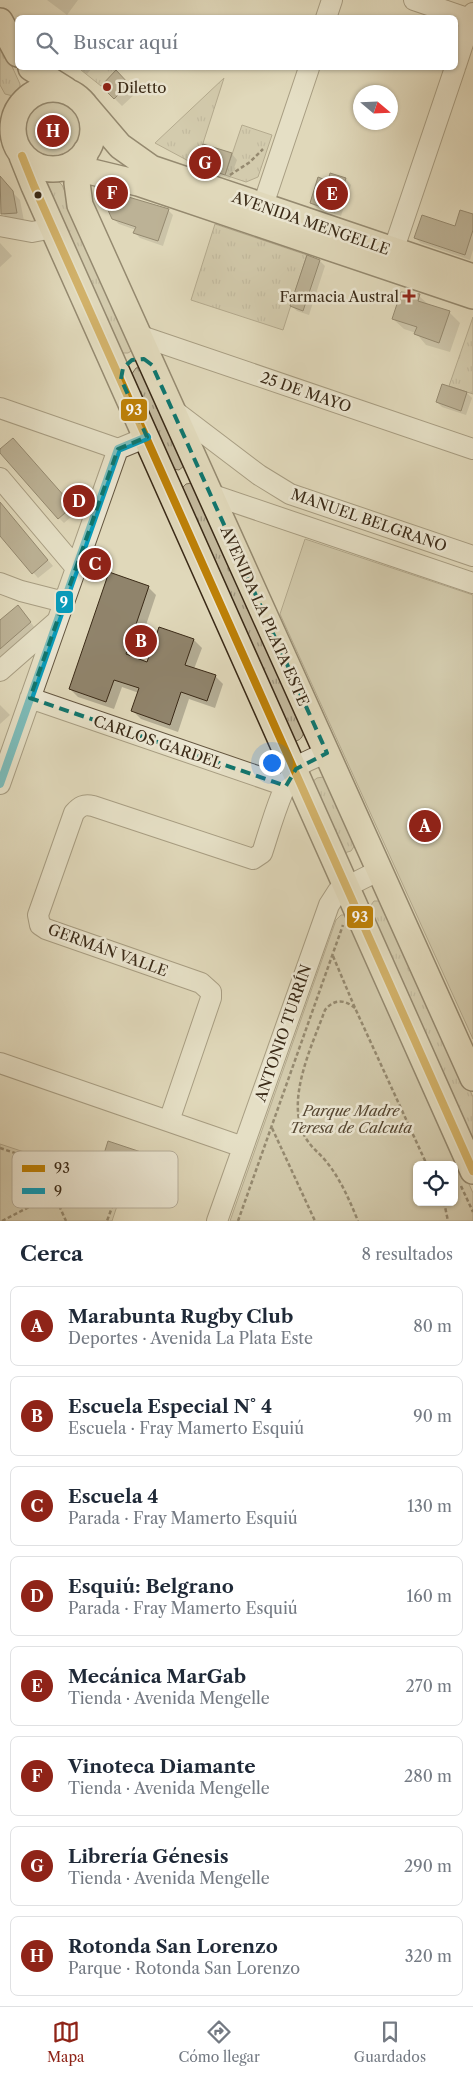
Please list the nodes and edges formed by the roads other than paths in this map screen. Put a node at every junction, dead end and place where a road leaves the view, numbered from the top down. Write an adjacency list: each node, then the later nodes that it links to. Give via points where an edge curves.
1 (332, 0): 3 (street)
2 (414, 0): 4 (street)
3 (327, 15)
4 (472, 17): 7 (street)
5 (0, 21): 6 (main road)
6 (15, 48)
7 (458, 57)
8 (34, 70): 12 (main road, AVENIDA MENGELLE)
9 (308, 70): 16 (street)
10 (454, 70): 19 (street)
11 (30, 96): 12 (main road, via 48,89 61,90); 13 (main road); 14 (main road, via 17,111)
12 (79, 100): 15 (main road, via 93,128 92,138); 16 (main road, AVENIDA MENGELLE, via 120,146 144,165)
13 (0, 107): 14 (main road)
14 (13, 144): 15 (main road, via 42,168); 18 (main road)
15 (77, 163): 16 (main road, AVENIDA MENGELLE, via 138,183); 22 (main road, AVENIDA LA PLATA ESTE, via 76,191 80,205)
16 (260, 215): 19 (main road, AVENIDA MENGELLE)
17 (0, 226): 18 (street, via 32,232)
18 (53, 228): 24 (main road)
19 (390, 259): 20 (main road, AVENIDA MENGELLE); 21 (main road, AVENIDA MENGELLE)
20 (473, 277)
21 (473, 296)
22 (138, 335): 23 (main road, AVENIDA LA PLATA ESTE); 29 (street, 25 DE MAYO)
23 (152, 365): 24 (main road, via 144,359 132,360 123,368); 26 (main road, AVENIDA LA PLATA ESTE)
24 (121, 379): 27 (main road)
25 (0, 408): 28 (street)
26 (172, 409): 31 (main road, AVENIDA LA PLATA ESTE); 34 (street, MANUEL BELGRANO, via 269,482 290,494)
27 (147, 437): 28 (street); 30 (main road)
28 (118, 449): 35 (street)
29 (473, 449)
30 (162, 470): 31 (main road, via 175,478); 42 (main road)
31 (200, 470): 33 (main road, AVENIDA LA PLATA ESTE)
32 (0, 478): 35 (street)
33 (210, 494): 37 (street, MANUEL BELGRANO); 41 (main road, AVENIDA LA PLATA ESTE)
34 (473, 556)
35 (76, 568): 38 (street)
36 (0, 583): 38 (street)
37 (473, 583)
38 (61, 612): 39 (street); 40 (street)
39 (0, 671)
40 (30, 698): 42 (street, CARLOS GARDEL); 43 (street)
41 (327, 753): 42 (street, via 304,763); 44 (main road, AVENIDA LA PLATA ESTE)
42 (290, 778): 45 (main road); 48 (street, GERMÁN VALLE, via 262,853 253,859 93,806 79,807 74,813 38,915 40,925 46,929 201,983 211,992)
43 (0, 784)
44 (380, 870): 45 (street, ANTONIO TURRÍN); 47 (main road, AVENIDA LA PLATA ESTE)
45 (345, 886): 49 (street, ANTONIO TURRÍN, via 329,905); 50 (main road)
46 (0, 1064): 48 (street)
47 (473, 1078)
48 (169, 1122): 49 (street)
49 (243, 1147): 51 (street, ANTONIO TURRÍN)
50 (466, 1175)
51 (217, 1221)

